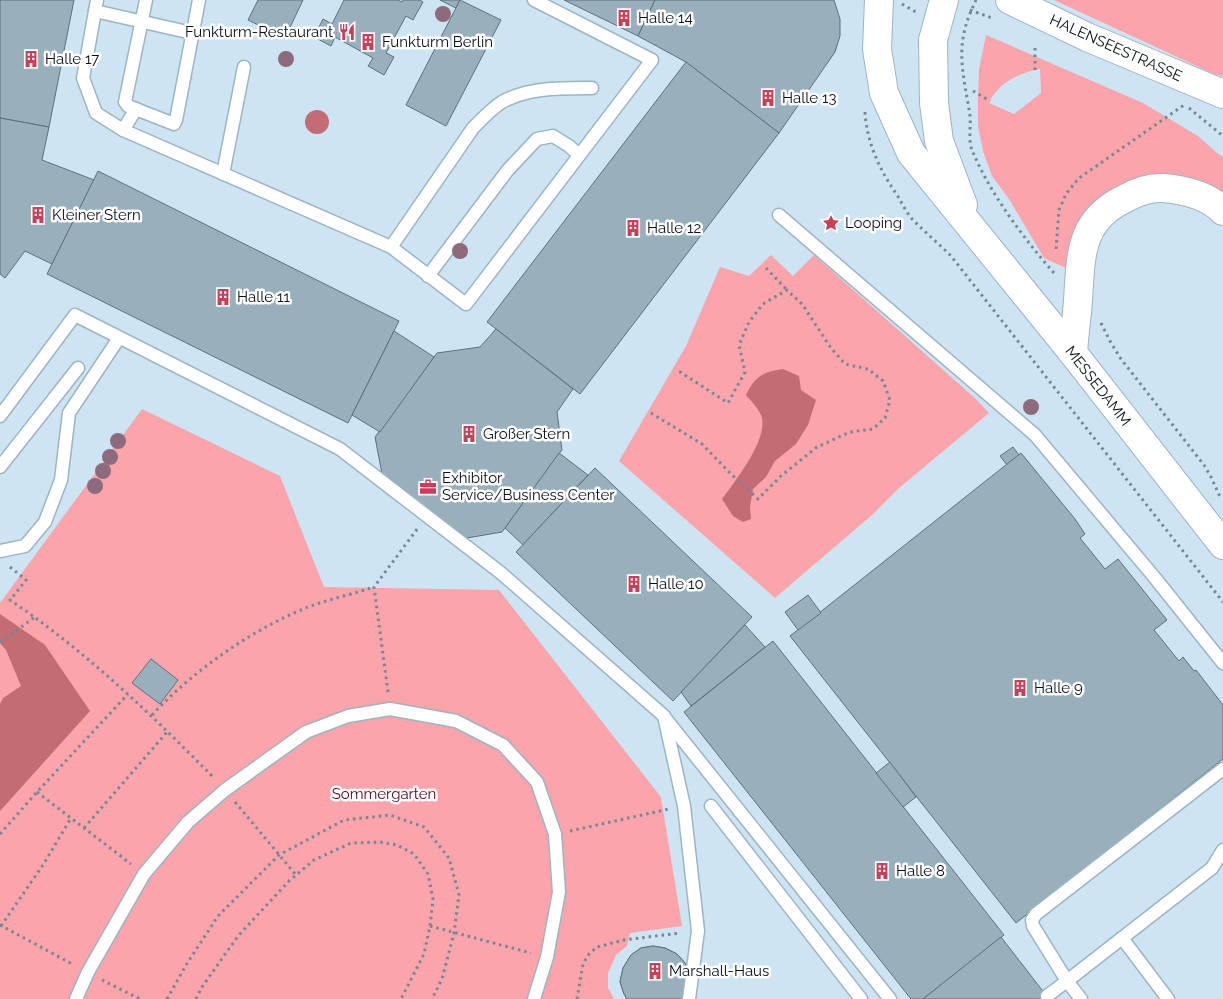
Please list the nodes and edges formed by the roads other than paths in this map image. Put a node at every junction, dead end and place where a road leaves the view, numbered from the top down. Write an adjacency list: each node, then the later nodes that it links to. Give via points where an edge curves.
1 (146, 0): 8 (lane)
2 (198, 0): 9 (lane)
3 (534, 0): 15 (lane, via 652,60)
4 (888, 1): 19 (main road, MESSEDAMM, via 877,49 884,93 911,153)
5 (954, 3): 19 (main road, MESSEDAMM, via 934,40 934,103 939,141)
6 (96, 6): 8 (lane); 14 (lane, via 83,78 96,113)
7 (1004, 11): 12 (main road, HALENSEESTRASSE, via 1087,37)
8 (142, 22): 9 (lane); 13 (lane, via 125,102)
9 (192, 34): 13 (lane, via 176,122 172,124)
10 (244, 67): 16 (lane)
11 (592, 88): 20 (lane, via 547,89 522,94 502,102 488,113 473,128)
12 (1223, 94)
13 (136, 109): 14 (lane)
14 (122, 130): 16 (lane)
15 (579, 155): 21 (lane, via 553,136 537,139 507,171); 21 (lane, via 466,304)
16 (223, 174): 20 (lane)
17 (1223, 211): 23 (main road, via 1200,196 1159,188 1139,191 1098,217 1081,252)
18 (779, 216): 29 (lane, via 1035,435)
19 (971, 227): 23 (main road, MESSEDAMM)
20 (390, 248): 21 (lane)
21 (428, 276)
22 (119, 338): 25 (lane, via 75,315); 28 (lane, via 69,413 61,480 45,522 25,546); 30 (lane, via 340,448 501,573)
23 (1073, 353): 27 (main road, MESSEDAMM)
24 (78, 368): 26 (lane)
25 (0, 416)
26 (0, 467)
27 (1223, 545)
28 (0, 551)
29 (1223, 664)
30 (664, 716): 40 (lane, via 684,806 698,932); 42 (lane)
31 (1223, 769): 36 (lane, via 1036,914 1033,926)
32 (711, 806): 41 (lane)
33 (1223, 850): 34 (lane)
34 (1217, 867): 35 (lane)
35 (1122, 938): 36 (lane); 44 (lane)
36 (1067, 981): 37 (lane); 43 (lane)
37 (1047, 996)
38 (76, 999): 39 (lane, via 144,874 188,822 225,790 306,732 348,716 390,710 456,721 503,745 537,782 555,834 559,892 547,956)
39 (534, 999)
40 (689, 999)
41 (861, 999)
42 (890, 999)
43 (1081, 999)
44 (1168, 999)

